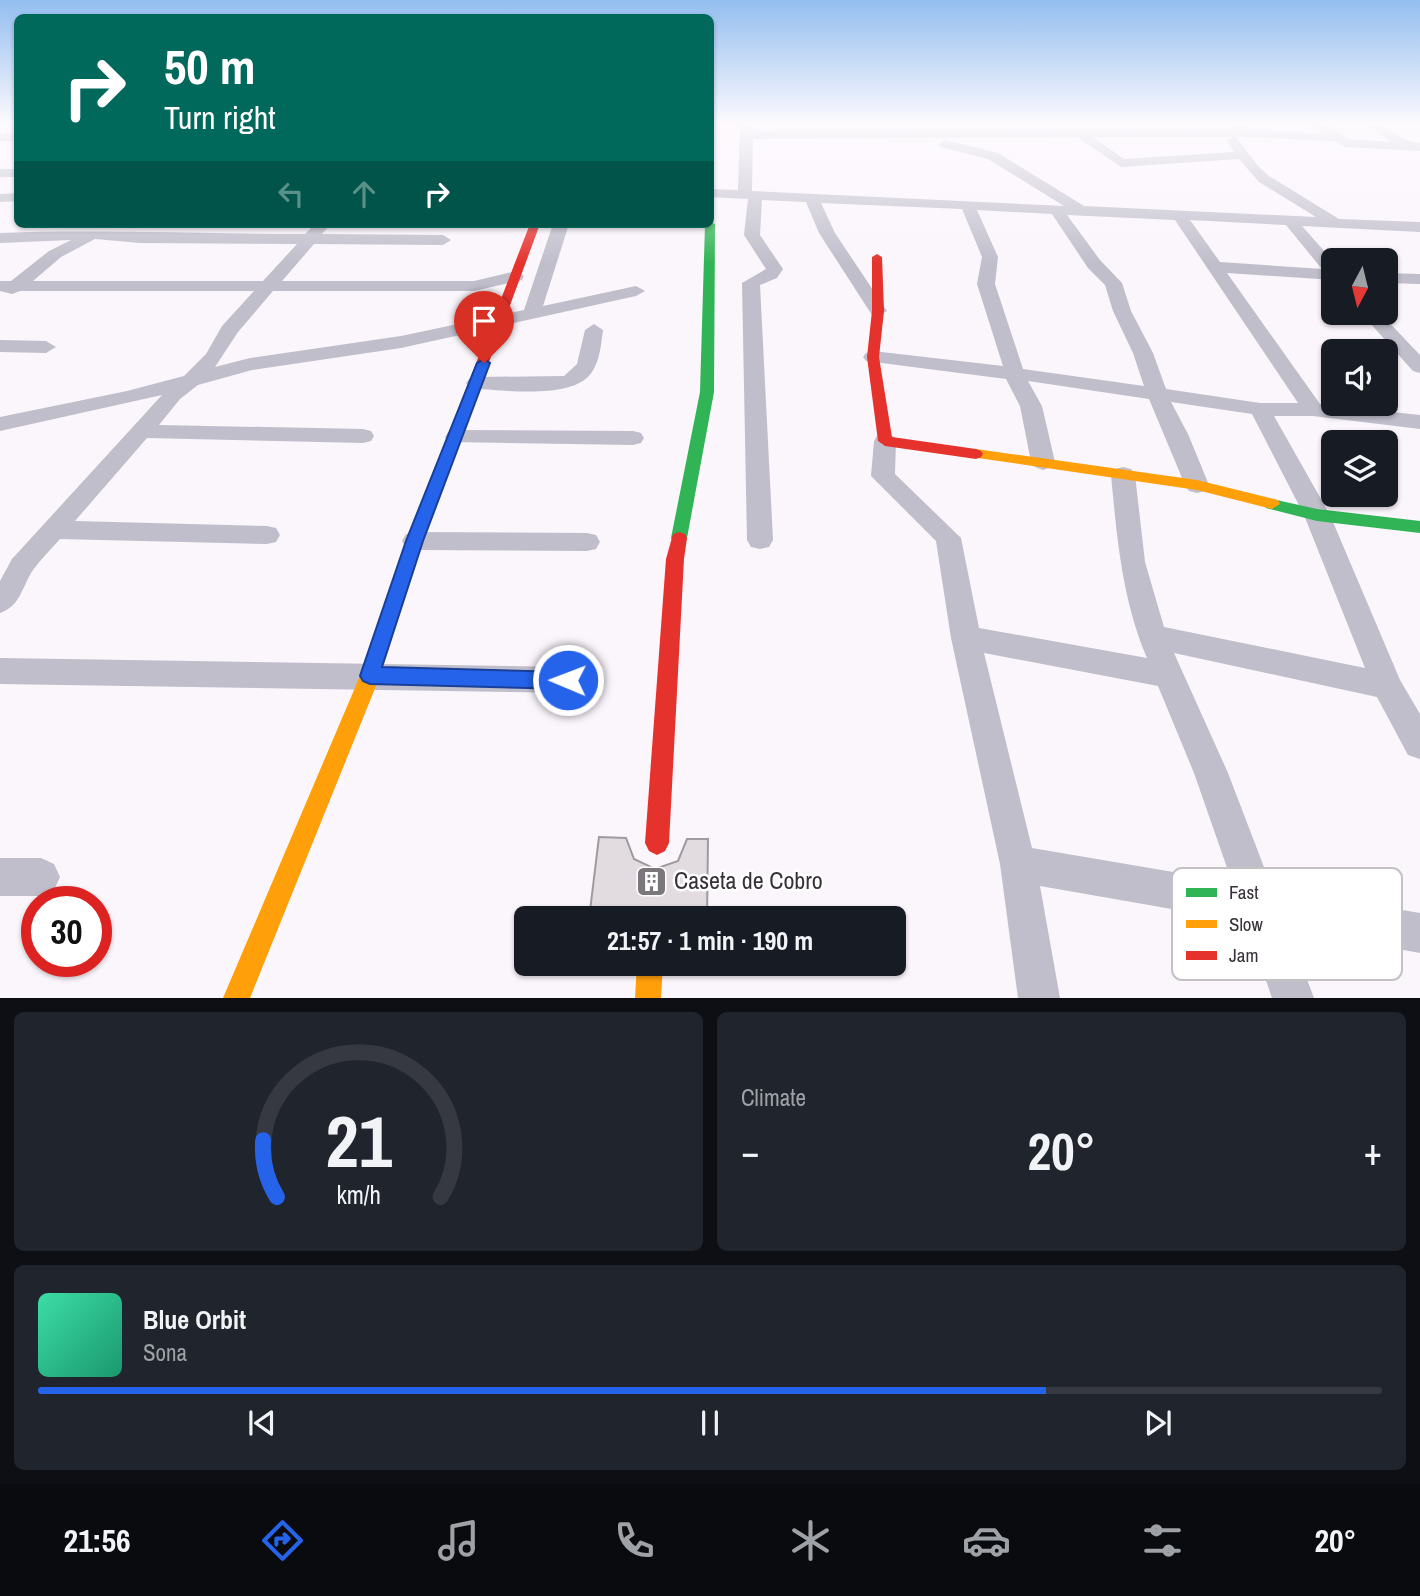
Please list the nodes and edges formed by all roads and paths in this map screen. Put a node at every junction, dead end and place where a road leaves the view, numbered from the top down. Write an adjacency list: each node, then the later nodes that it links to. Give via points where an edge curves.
1 (749, 172): 5 (street)
2 (1019, 172): 9 (street)
3 (1258, 172): 12 (street)
4 (714, 193): 5 (street)
5 (750, 195): 6 (street); 68 (street, via 752,235 775,270 751,283)
6 (812, 198): 7 (street); 39 (street, via 827,233)
7 (967, 205): 8 (street); 48 (street, via 990,257 985,284)
8 (1056, 209): 9 (street); 51 (street, via 1113,283)
9 (1082, 210): 10 (street)
10 (1179, 215): 11 (street); 29 (street)
11 (1292, 222): 12 (street); 28 (street)
12 (1338, 224): 13 (street)
13 (1397, 226): 14 (street); 25 (street)
14 (1420, 227)
15 (92, 228): 22 (street)
16 (94, 228): 26 (street)
17 (99, 228): 21 (street, via 140,238)
18 (534, 228): 31 (main road)
19 (560, 228): 41 (street)
20 (709, 228): 81 (main road, via 708,392 675,559)
21 (317, 232): 24 (street); 35 (street)
22 (72, 234): 23 (street); 26 (street)
23 (0, 237)
24 (443, 240)
25 (1420, 246)
26 (55, 254): 34 (street)
27 (877, 257): 39 (main road)
28 (1321, 258)
29 (1217, 267): 30 (street); 53 (street)
30 (1321, 273)
31 (516, 276): 36 (street); 40 (main road)
32 (1398, 278): 33 (street)
33 (1420, 279)
34 (8, 286): 35 (street); 38 (street)
35 (269, 286): 36 (street); 50 (street, via 229,330 225,342)
36 (474, 286): 40 (street)
37 (636, 291): 41 (street)
38 (0, 298)
39 (878, 311): 46 (main road)
40 (502, 313): 41 (street); 49 (main road); 50 (street, via 401,342 271,360)
41 (532, 313)
42 (1382, 326): 47 (street)
43 (594, 330): 49 (street, via 583,375 574,381)
44 (0, 346): 45 (street)
45 (46, 346)
46 (873, 357): 48 (street); 60 (main road)
47 (1420, 367)
48 (1016, 374): 51 (street); 61 (street, via 1031,406)
49 (476, 383): 58 (main road)
50 (178, 387): 54 (street); 56 (street)
51 (1157, 393): 52 (street); 63 (street)
52 (1261, 409): 53 (street); 64 (street)
53 (1313, 410): 55 (street)
54 (0, 424)
55 (1417, 426)
56 (141, 431): 57 (street); 66 (street)
57 (363, 436)
58 (456, 437): 59 (street); 69 (main road)
59 (633, 438)
60 (885, 441): 61 (main road); 74 (street, via 883,476 948,538)
61 (1044, 462): 62 (main road)
62 (1123, 475): 63 (main road); 73 (street, via 1132,562)
63 (1197, 485): 64 (main road)
64 (1317, 515): 65 (main road); 79 (street)
65 (1420, 527)
66 (52, 530): 67 (street); 71 (street)
67 (267, 535)
68 (760, 540)
69 (415, 541): 70 (street); 77 (main road)
70 (587, 542)
71 (10, 574): 72 (street, via 9,592)
72 (0, 602)
73 (1152, 636): 76 (street); 79 (street)
74 (966, 638): 76 (street); 82 (street)
75 (0, 671): 77 (street)
76 (1168, 675): 83 (street, via 1211,773)
77 (370, 676): 78 (street); 91 (main road)
78 (568, 680)
79 (1403, 702): 80 (street)
80 (1420, 744)
81 (657, 843)
82 (1018, 864): 86 (street); 93 (street)
83 (1245, 868)
84 (0, 877): 85 (street)
85 (41, 877)
86 (1172, 891)
87 (1402, 930): 88 (street)
88 (1420, 933)
89 (649, 976): 92 (main road)
90 (1286, 980): 94 (street)
91 (236, 998)
92 (648, 998)
93 (1038, 998)
94 (1293, 998)

